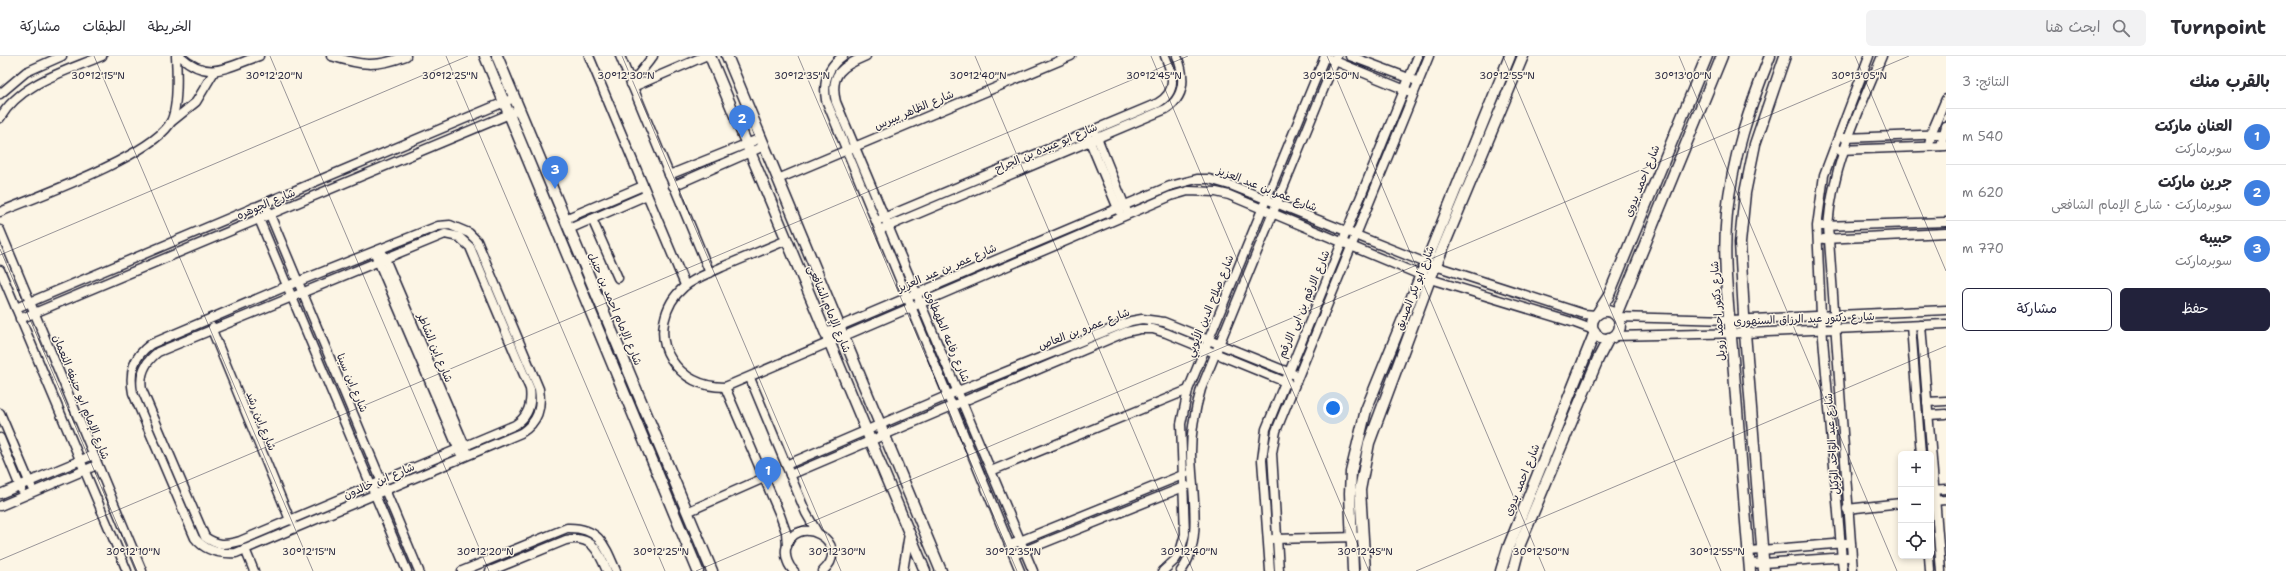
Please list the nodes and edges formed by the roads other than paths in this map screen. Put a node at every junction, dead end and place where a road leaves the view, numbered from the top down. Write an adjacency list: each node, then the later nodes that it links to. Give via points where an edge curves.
1 (62, 56): 41 (street, via 26,72)
2 (100, 56): 33 (street)
3 (176, 56): 48 (street, via 178,82)
4 (180, 56): 35 (street, via 194,66)
5 (259, 56): 35 (street)
6 (331, 56): 7 (street, via 362,65 376,65)
7 (406, 56)
8 (485, 56): 44 (street)
9 (497, 56): 42 (street, شارع الإمام احمد بن حنبل)
10 (589, 56): 65 (street)
11 (620, 56): 38 (street)
12 (653, 56): 38 (street)
13 (705, 56): 38 (street)
14 (710, 56): 59 (street, شارع الإمام الشافعى)
15 (727, 56): 55 (street, شارع الإمام الشافعى)
16 (843, 56): 62 (street, شارع رفاعه الطهطاوى, via 826,76 824,89)
17 (866, 56): 58 (street, شارع رفاعه الطهطاوى, via 846,64 834,81 833,92 836,102)
18 (1071, 56): 58 (street, شارع الظاهر بيبرس)
19 (1166, 56): 49 (street, شارع ابو عبيده بن الجراح, via 1174,81 1172,90 1166,98)
20 (1177, 56): 54 (street, شارع ابو عبيده بن الجراح, via 1184,82 1182,91 1173,104)
21 (1324, 56): 34 (street); 68 (street, شارع صلاح الدين الأيوبي)
22 (1350, 56): 36 (street)
23 (1418, 56): 36 (street, شارع الارقم بن ابى الارقم)
24 (1429, 56): 37 (street, شارع الارقم بن ابى الارقم)
25 (1510, 56): 101 (street, شارع ابو بكر الصديق)
26 (1523, 56): 101 (street, شارع ابو بكر الصديق)
27 (1707, 56): 122 (street, شارع احمد بدوى, via 1608,296)
28 (1722, 56): 125 (street)
29 (1770, 56): 128 (street, شارع دكتور احمد زويل, via 1742,136 1730,187 1726,240)
30 (1785, 56): 127 (street, via 1754,144 1745,193 1740,243)
31 (1869, 56): 52 (street, شارع عبد الواحد الوكيل)
32 (1882, 56): 53 (street, شارع عبد الواحد الوكيل)
33 (86, 59): 47 (street, via 32,87 9,106)
34 (1336, 59): 39 (street); 70 (street)
35 (214, 72): 48 (street, via 196,102)
36 (1409, 79): 37 (street); 39 (street, شارع الارقم بن ابى الارقم)
37 (1418, 82): 40 (street, شارع الارقم بن ابى الارقم)
38 (632, 86): 63 (street)
39 (1405, 90): 40 (street); 90 (street, شارع الارقم بن ابى الارقم)
40 (1413, 93): 92 (street, شارع الارقم بن ابى الارقم)
41 (0, 94)
42 (514, 98): 44 (street, شارع الجوهره); 45 (street, شارع الإمام احمد بن حنبل)
43 (1946, 99): 51 (street)
44 (504, 102): 46 (street); 69 (street, شارع الجوهره)
45 (519, 110): 46 (street, شارع الجوهره); 80 (street, شارع الإمام احمد بن حنبل)
46 (509, 114): 76 (street, شارع الجوهره); 102 (street)
47 (0, 118)
48 (170, 124): 74 (street, via 147,144 117,161)
49 (1090, 131): 54 (street); 78 (street, شارع ابو عبيده بن الجراح)
50 (1945, 131): 51 (street); 57 (street)
51 (1931, 134): 53 (street); 56 (street)
52 (1836, 138): 53 (street); 61 (street, شارع عبد الواحد الوكيل)
53 (1848, 138): 60 (street, شارع عبد الواحد الوكيل)
54 (1093, 140): 71 (street); 84 (street, شارع ابو عبيده بن الجراح)
55 (762, 142): 59 (street); 64 (street, شارع الإمام الشافعى)
56 (1930, 146): 57 (street); 60 (street)
57 (1943, 146)
58 (855, 147): 62 (street, شارع الظاهر بيبرس); 78 (street, شارع رفاعه الطهطاوى)
59 (749, 148): 63 (street); 66 (street); 95 (street, شارع الإمام الشافعى)
60 (1843, 149): 61 (street); 86 (street, شارع عبد الواحد الوكيل, via 1833,185)
61 (1832, 150): 85 (street, شارع عبد الواحد الوكيل, via 1820,197)
62 (847, 151): 64 (street, شارع الظاهر بيبرس); 82 (street, شارع رفاعه الطهطاوى)
63 (669, 176): 66 (street)
64 (778, 179): 131 (street, شارع الإمام الشافعى)
65 (643, 186): 67 (street); 80 (street)
66 (673, 186): 104 (street)
67 (647, 195): 81 (street); 109 (street)
68 (1266, 198): 70 (street, شارع عمر بن عبد العزيز); 71 (street, شارع عمر بن عبد العزيز, via 1221,182 1197,179 1170,186); 73 (street, شارع صلاح الدين الأيوبي)
69 (265, 203): 72 (street, شارع الجوهره); 76 (street, شارع ابن سينا)
70 (1277, 203): 75 (street); 90 (street, شارع عمر بن عبد العزيز)
71 (1121, 206): 77 (street); 112 (street, شارع عمر بن عبد العزيز)
72 (254, 207): 79 (street, شارع ابن سينا); 116 (street, شارع الجوهره)
73 (1262, 208): 75 (street, شارع عمر بن عبد العزيز); 77 (street, شارع عمر بن عبد العزيز, via 1216,192 1188,191); 143 (street, شارع صلاح الدين الأيوبي)
74 (0, 212)
75 (1273, 213): 96 (street, شارع عمر بن عبد العزيز); 145 (street)
76 (269, 214): 79 (street, شارع الجوهره); 107 (street, شارع ابن سينا)
77 (1125, 215): 117 (street, شارع عمر بن عبد العزيز)
78 (884, 217): 82 (street, شارع ابو عبيده بن الجراح); 84 (street, شارع رفاعه الطهطاوى)
79 (259, 219): 108 (street, شارع ابن سينا); 121 (street, شارع الجوهره)
80 (565, 219): 87 (street, شارع الإمام احمد بن حنبل)
81 (592, 219): 87 (street); 106 (street)
82 (876, 221): 89 (street, شارع رفاعه الطهطاوى)
83 (1946, 222): 86 (street)
84 (888, 226): 89 (street, شارع ابو عبيده بن الجراح); 112 (street, شارع رفاعه الطهطاوى)
85 (1817, 226): 86 (street); 94 (street, شارع عبد الواحد الوكيل)
86 (1828, 226): 93 (street, شارع عبد الواحد الوكيل)
87 (569, 229): 100 (street, شارع الإمام احمد بن حنبل)
88 (0, 230): 116 (street, شارع الإمام ابو حنيفه النعمان)
89 (880, 230): 114 (street, شارع رفاعه الطهطاوى)
90 (1346, 232): 92 (street, شارع عمر بن عبد العزيز); 96 (street, شارع الارقم بن ابى الارقم)
91 (1946, 232): 93 (street)
92 (1356, 236): 97 (street, شارع الارقم بن ابى الارقم); 101 (street, شارع عمر بن عبد العزيز)
93 (1828, 238): 94 (street); 124 (street, شارع عبد الواحد الوكيل)
94 (1817, 239): 123 (street, شارع عبد الواحد الوكيل)
95 (787, 240): 104 (street); 138 (street, شارع الإمام الشافعى)
96 (1342, 242): 97 (street, شارع عمر بن عبد العزيز); 148 (street, شارع الارقم بن ابى الارقم)
97 (1352, 246): 105 (street, شارع عمر بن عبد العزيز); 149 (street, شارع الارقم بن ابى الارقم)
98 (377, 250): 99 (street, شارع ابن الشاطر); 107 (street, شارع ابن خالدون); 110 (street, شارع ابن خالدون, via 438,226 450,225 460,228 477,241)
99 (381, 260): 111 (street, شارع ابن خالدون, via 438,236 452,235 465,241 470,247); 113 (street, شارع ابن خالدون); 173 (street, شارع ابن الشاطر)
100 (584, 265): 102 (street); 164 (street, شارع الإمام احمد بن حنبل)
101 (1431, 265): 105 (street, شارع ابو بكر الصديق); 122 (street, شارع عمر بن عبد العزيز, via 1584,314)
102 (573, 269): 165 (street)
103 (0, 270): 119 (street)
104 (710, 273): 109 (street)
105 (1426, 277): 137 (street, شارع عمر بن عبد العزيز, via 1575,322); 212 (street, شارع ابو بكر الصديق, via 1366,410 1354,450 1350,493); 213 (street, شارع ابو بكر الصديق, via 1369,444 1360,490)
106 (618, 278)
107 (298, 282): 108 (street, شارع ابن خالدون); 113 (street, شارع ابن سينا)
108 (287, 286): 115 (street, شارع ابن سينا); 129 (street, شارع ابن خالدون)
109 (685, 286): 153 (street, via 675,295 664,319 663,332 668,351 678,368 688,377 706,385)
110 (496, 287): 111 (street); 176 (street, شارع ابن خالدون, via 539,389 540,407 534,422 528,428)
111 (488, 291): 173 (street, شارع ابن خالدون, via 527,383 531,403 521,421)
112 (916, 292): 114 (street, شارع عمر بن عبد العزيز); 117 (street, شارع رفاعه الطهطاوى)
113 (303, 293): 115 (street, شارع ابن خالدون); 187 (street, شارع ابن سينا)
114 (908, 296): 118 (street, شارع رفاعه الطهطاوى); 131 (street, شارع عمر بن عبد العزيز)
115 (293, 297): 135 (street, شارع ابن خالدون); 190 (street, شارع ابن سينا)
116 (30, 302): 119 (street, شارع الجوهره); 121 (street, شارع الإمام ابو حنيفه النعمان)
117 (921, 303): 118 (street, شارع عمر بن عبد العزيز); 155 (street, شارع رفاعه الطهطاوى)
118 (912, 307): 141 (street, شارع عمر بن عبد العزيز); 156 (street, شارع رفاعه الطهطاوى)
119 (16, 308): 126 (street)
120 (1946, 310): 124 (street, شارع دكتور عبد الرزاق السنهورى)
121 (35, 313): 126 (street, شارع الجوهره); 175 (street, شارع الإمام ابو حنيفه النعمان)
122 (1597, 314): 125 (street, via 1609,311); 137 (street, via 1592,322)
123 (1821, 315): 124 (street, شارع دكتور عبد الرزاق السنهورى); 127 (street, شارع دكتور عبد الرزاق السنهورى); 136 (street, شارع عبد الواحد الوكيل)
124 (1833, 315): 134 (street, شارع عبد الواحد الوكيل)
125 (1617, 316): 128 (street, شارع دكتور عبد الرزاق السنهورى); 142 (street, via 1620,324)
126 (20, 319): 177 (street)
127 (1744, 319): 128 (street, شارع دكتور عبد الرزاق السنهورى); 139 (street)
128 (1730, 320): 140 (street, شارع دكتور احمد زويل)
129 (207, 321): 135 (street, شارع ابن رشد, via 213,326); 169 (street, شارع ابن خالدون, via 151,344 137,357 131,374 133,393)
130 (1946, 324): 133 (street, شارع دكتور عبد الرزاق السنهورى)
131 (839, 326): 138 (street, شارع عمر بن عبد العزيز); 141 (street, شارع الإمام الشافعى)
132 (1910, 326): 133 (street, شارع دكتور عبد الرزاق السنهورى); 134 (street, شارع دكتور عبد الرزاق السنهورى); 174 (street)
133 (1921, 326): 159 (street)
134 (1834, 329): 136 (street, شارع دكتور عبد الرزاق السنهورى); 205 (street, شارع عبد الواحد الوكيل)
135 (212, 330): 167 (street, شارع ابن خالدون, via 158,352 145,365 141,377 142,390); 207 (street, شارع ابن رشد)
136 (1822, 330): 139 (street, شارع دكتور عبد الرزاق السنهورى); 218 (street, شارع عبد الواحد الوكيل)
137 (1594, 331): 142 (street, via 1600,337); 257 (street, شارع احمد بدوى, via 1508,548)
138 (826, 332): 144 (street, شارع الإمام الشافعى)
139 (1745, 333): 140 (street, شارع دكتور عبد الرزاق السنهورى); 222 (street)
140 (1731, 334): 142 (street, شارع دكتور عبد الرزاق السنهورى); 224 (street, شارع دكتور احمد زويل)
141 (843, 336): 144 (street, شارع عمر بن عبد العزيز); 166 (street, شارع الإمام الشافعى)
142 (1612, 337): 258 (street, شارع احمد بدوى, via 1600,356 1520,544)
143 (1208, 339): 145 (street, شارع عمرو بن العاص); 146 (street, شارع صلاح الدين الأيوبي); 155 (street, شارع عمرو بن العاص, via 1164,322 1131,321)
144 (830, 342): 150 (street, شارع عمر بن عبد العزيز); 168 (street, شارع الإمام الشافعى)
145 (1221, 344): 147 (street); 148 (street, شارع عمرو بن العاص)
146 (1204, 348): 147 (street, شارع عمرو بن العاص); 154 (street, شارع صلاح الدين الأيوبي); 157 (street, شارع عمرو بن العاص, via 1153,329 1126,332)
147 (1216, 354): 151 (street, شارع عمرو بن العاص); 182 (street, via 1195,410)
148 (1288, 372): 149 (street, شارع عمرو بن العاص); 151 (street, شارع الارقم بن ابى الارقم)
149 (1298, 376): 152 (street, شارع الارقم بن ابى الارقم)
150 (750, 378): 153 (street, شارع عمر بن عبد العزيز); 179 (street)
151 (1284, 381): 152 (street, شارع عمرو بن العاص); 214 (street, شارع الارقم بن ابى الارقم, via 1270,414 1263,444)
152 (1294, 385): 215 (street, شارع الارقم بن ابى الارقم, via 1273,442)
153 (725, 387): 185 (street)
154 (1188, 390): 181 (street); 184 (street, شارع صلاح الدين الأيوبي, via 1181,424)
155 (958, 391): 156 (street, شارع عمرو بن العاص); 157 (street, شارع رفاعه الطهطاوى)
156 (948, 395): 160 (street, شارع رفاعه الطهطاوى); 166 (street, شارع عمرو بن العاص)
157 (962, 401): 160 (street, شارع عمرو بن العاص); 181 (street, شارع رفاعه الطهطاوى)
158 (1946, 401): 159 (street)
159 (1927, 402): 163 (street)
160 (952, 405): 170 (street, شارع عمرو بن العاص); 219 (street, شارع رفاعه الطهطاوى)
161 (0, 413): 186 (street)
162 (1946, 414): 163 (street)
163 (1928, 415): 191 (street)
164 (648, 419): 165 (street); 206 (street, شارع الإمام احمد بن حنبل)
165 (637, 423): 242 (street)
166 (880, 425): 168 (street, شارع عمرو بن العاص); 170 (street, شارع الإمام الشافعى)
167 (158, 429): 169 (street); 207 (street, شارع ابن خالدون, via 201,531 209,540 224,545)
168 (867, 431): 172 (street, شارع الإمام الشافعى); 179 (street, شارع عمرو بن العاص)
169 (150, 432): 221 (street, شارع ابن خالدون, via 199,543 218,552 236,553)
170 (884, 434): 172 (street, شارع عمرو بن العاص); 248 (street, شارع الإمام الشافعى)
171 (0, 438): 189 (street)
172 (871, 440): 183 (street, شارع عمرو بن العاص); 211 (street, شارع الإمام الشافعى)
173 (462, 448): 176 (street, شارع ابن الشاطر); 187 (street, شارع ابن خالدون)
174 (1921, 451)
175 (93, 455): 177 (street); 178 (street, شارع الإمام ابو حنيفه النعمان)
176 (466, 457): 194 (street, شارع ابن خالدون)
177 (80, 460): 180 (street); 186 (street)
178 (97, 465): 180 (street); 234 (street, شارع الإمام ابو حنيفه النعمان)
179 (786, 465): 183 (street)
180 (84, 470): 196 (street); 233 (street)
181 (991, 470): 216 (street, شارع رفاعه الطهطاوى)
182 (1192, 472): 184 (street); 188 (street)
183 (790, 475): 210 (street)
184 (1182, 476): 192 (street, شارع صلاح الدين الأيوبي); 216 (street)
185 (764, 478): 206 (street); 220 (street, via 784,524)
186 (29, 482): 189 (street); 196 (street)
187 (382, 482): 190 (street, شارع ابن خالدون); 194 (street, شارع ابن سينا)
188 (1192, 484): 192 (street); 252 (street, via 1193,542)
189 (20, 485): 197 (street); 199 (street)
190 (371, 486): 198 (street, شارع ابن سينا); 207 (street, شارع ابن خالدون)
191 (1933, 487)
192 (1183, 488): 223 (street); 251 (street, شارع صلاح الدين الأيوبي, via 1183,543 1175,560)
193 (1946, 489): 195 (street)
194 (385, 490): 198 (street, شارع ابن خالدون); 237 (street, شارع ابن سينا)
195 (1934, 490)
196 (33, 492): 199 (street)
197 (0, 494)
198 (375, 495): 208 (street, شارع ابن خالدون); 236 (street, شارع ابن سينا)
199 (24, 496): 203 (street)
200 (1934, 500): 201 (street)
201 (1946, 500)
202 (1898, 504): 205 (street)
203 (0, 506)
204 (1934, 508): 262 (street)
205 (1847, 509): 217 (street, شارع عبد الواحد الوكيل)
206 (687, 512): 243 (street, شارع الإمام احمد بن حنبل)
207 (290, 520): 208 (street, شارع ابن رشد); 209 (street, شارع ابن رشد)
208 (298, 527): 209 (street, شارع ابن خالدون)
209 (290, 530): 221 (street, شارع ابن خالدون)
210 (817, 532): 220 (street, via 799,532); 245 (street, via 823,535 831,547 830,561)
211 (909, 532): 246 (street); 247 (street, شارع الإمام الشافعى)
212 (1351, 537): 213 (street); 215 (street); 255 (street, شارع ابو بكر الصديق)
213 (1362, 537): 256 (street, شارع ابو بكر الصديق)
214 (1268, 539): 215 (street); 253 (street, شارع الارقم بن ابى الارقم)
215 (1278, 539): 254 (street, شارع الارقم بن ابى الارقم)
216 (1021, 540): 219 (street); 223 (street, شارع رفاعه الطهطاوى)
217 (1850, 542): 218 (street); 227 (street, شارع عبد الواحد الوكيل)
218 (1841, 543): 222 (street); 228 (street, شارع عبد الواحد الوكيل)
219 (1010, 545): 225 (street, شارع رفاعه الطهطاوى)
220 (787, 546): 244 (street, via 786,558)
221 (245, 549): 235 (street)
222 (1762, 549): 224 (street); 231 (street)
223 (1025, 550): 225 (street); 250 (street, شارع رفاعه الطهطاوى)
224 (1749, 551): 230 (street, شارع دكتور احمد زويل)
225 (1014, 554): 249 (street, شارع رفاعه الطهطاوى)
226 (502, 555): 232 (street); 238 (street); 241 (street, via 567,528 578,528 588,531 604,544)
227 (1852, 557): 228 (street); 260 (street, شارع عبد الواحد الوكيل)
228 (1842, 558): 231 (street); 259 (street, شارع عبد الواحد الوكيل)
229 (1929, 559): 261 (street)
230 (1750, 567): 231 (street)
231 (1763, 567)
232 (508, 568): 239 (street); 240 (street, via 574,538 591,543)
233 (126, 571)
234 (142, 571)
235 (254, 571)
236 (407, 571)
237 (419, 571)
238 (462, 571)
239 (490, 571)
240 (607, 571)
241 (616, 571)
242 (698, 571)
243 (712, 571)
244 (794, 571)
245 (823, 571)
246 (903, 571)
247 (926, 571)
248 (941, 571)
249 (1020, 571)
250 (1033, 571)
251 (1163, 571)
252 (1181, 571)
253 (1270, 571)
254 (1279, 571)
255 (1353, 571)
256 (1365, 571)
257 (1502, 571)
258 (1513, 571)
259 (1843, 571)
260 (1853, 571)
261 (1930, 571)
262 (1942, 571)

